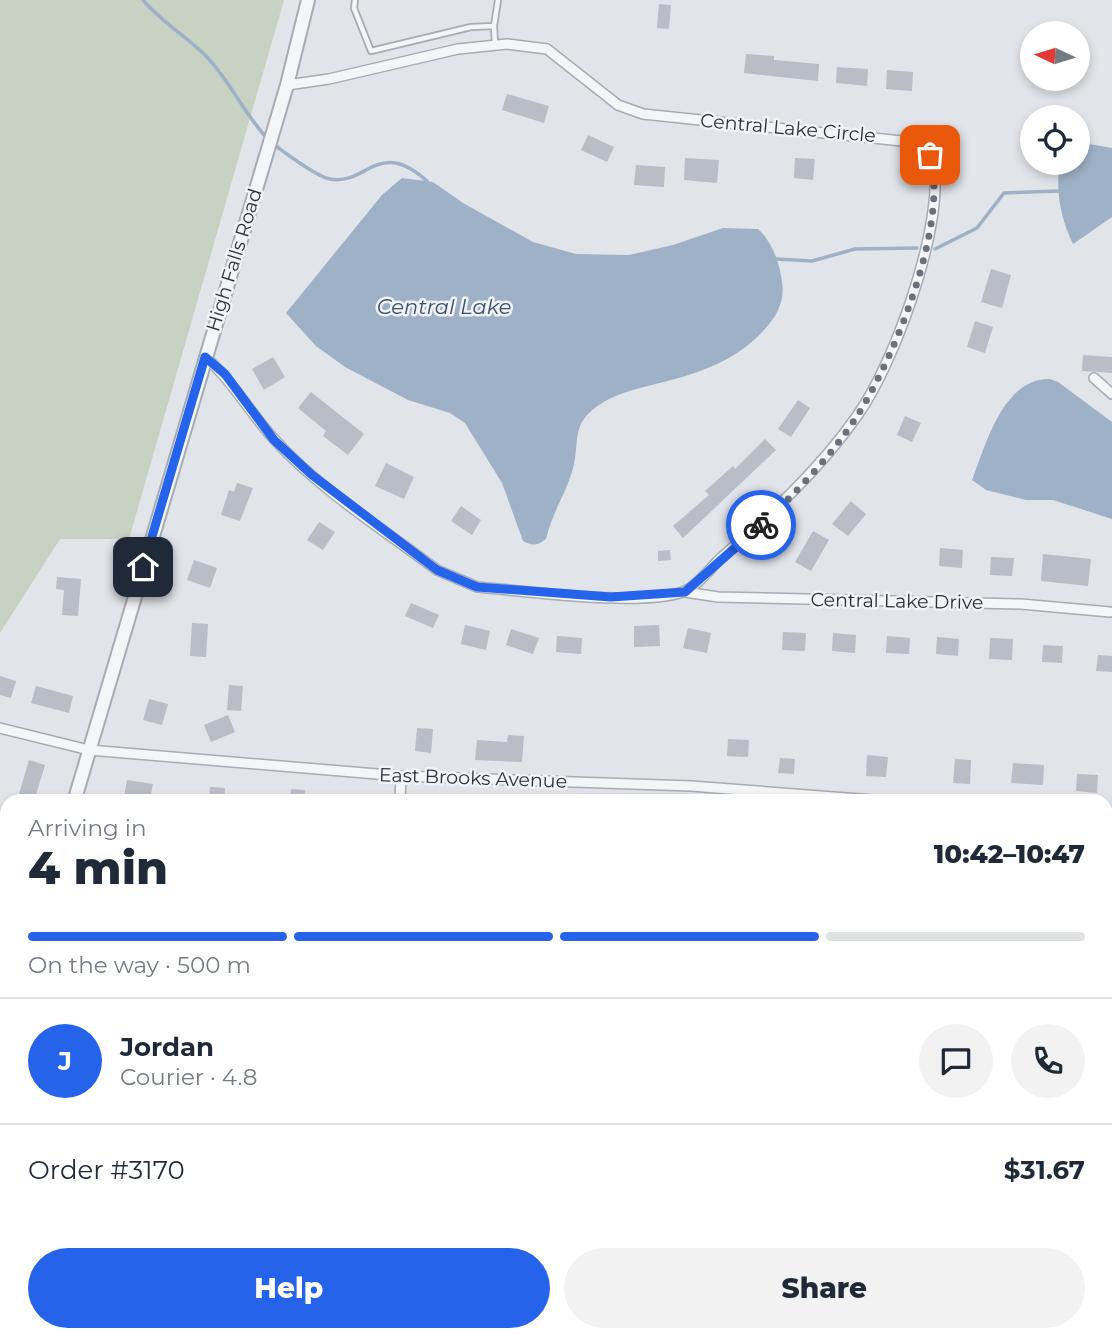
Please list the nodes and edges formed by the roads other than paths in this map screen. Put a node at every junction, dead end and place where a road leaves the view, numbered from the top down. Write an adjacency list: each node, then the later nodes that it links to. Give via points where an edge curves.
1 (308, 0): 6 (street, High Falls Road)
2 (355, 0): 4 (lane, via 371,51 471,27)
3 (498, 0): 4 (lane)
4 (494, 26): 5 (lane)
5 (495, 44): 6 (street, Central Lake Circle); 10 (street, Central Lake Circle, via 547,49 618,104 643,114 894,138 921,142 930,155 935,176 926,252 896,335 859,413 764,523)
6 (287, 85): 7 (street, High Falls Road)
7 (205, 357): 10 (street, via 225,374 274,440 312,475 457,581 477,587 611,597); 13 (street, High Falls Road)
8 (1094, 378): 9 (street)
9 (1112, 394)
10 (685, 592): 11 (street, Central Lake Drive, via 718,597 1021,604)
11 (1110, 612)
12 (0, 728): 13 (street, East Brooks Avenue)
13 (89, 750): 14 (street, East Brooks Avenue); 15 (street, High Falls Road)
14 (401, 776): 16 (street); 17 (street, East Brooks Avenue)
15 (76, 794)
16 (400, 794)
17 (795, 794)

